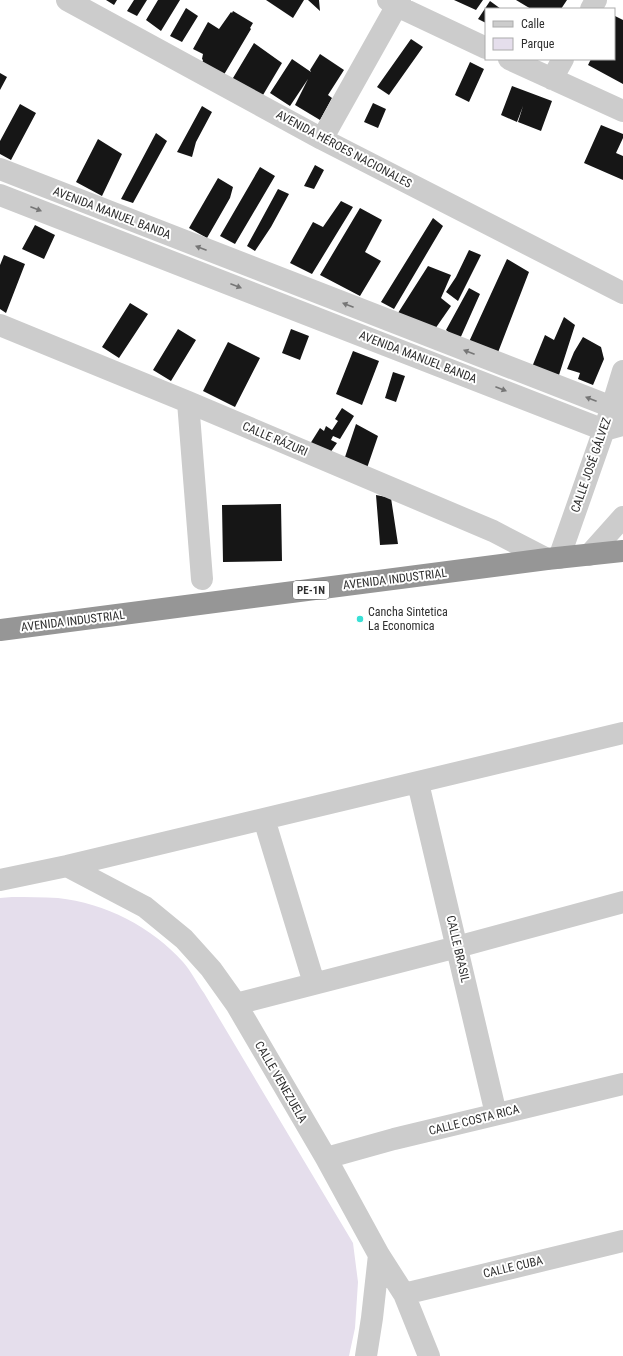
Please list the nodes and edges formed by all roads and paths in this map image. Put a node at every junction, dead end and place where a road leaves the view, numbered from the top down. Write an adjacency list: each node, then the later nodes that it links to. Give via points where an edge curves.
1 (67, 0): 8 (street, AVENIDA HÉROES NACIONALES)
2 (395, 2): 3 (street); 8 (street)
3 (485, 47)
4 (511, 60): 6 (street)
5 (563, 60): 6 (street)
6 (552, 79): 7 (street)
7 (623, 111)
8 (322, 139): 13 (street, AVENIDA HÉROES NACIONALES)
9 (0, 169): 11 (street, AVENIDA MANUEL BANDA, one-way to 9)
10 (0, 195): 12 (street, AVENIDA MANUEL BANDA, one-way to 12)
11 (224, 256): 12 (street); 17 (street, AVENIDA MANUEL BANDA, one-way to 11)
12 (213, 277): 18 (street, AVENIDA MANUEL BANDA, one-way to 18)
13 (623, 293)
14 (0, 325): 16 (street, CALLE RÁZURI)
15 (623, 371): 17 (street, CALLE JOSÉ GÁLVEZ)
16 (188, 402): 22 (street, CALLE RÁZURI, via 493,531); 23 (street)
17 (617, 413): 18 (street, CALLE JOSÉ GÁLVEZ)
18 (613, 428): 22 (street, CALLE JOSÉ GÁLVEZ)
19 (623, 517): 21 (street)
20 (623, 551): 21 (highway, AVENIDA INDUSTRIAL / PE-1N)
21 (589, 555): 22 (highway, AVENIDA INDUSTRIAL / PE-1N)
22 (553, 559): 24 (highway, AVENIDA INDUSTRIAL / PE-1N)
23 (202, 579)
24 (0, 630)
25 (623, 733): 26 (street)
26 (418, 783): 27 (street); 31 (street, CALLE BRASIL)
27 (264, 819): 28 (street); 32 (street)
28 (66, 866): 29 (street); 33 (street, CALLE VENEZUELA, via 145,907 184,939 207,964)
29 (0, 880)
30 (623, 902): 31 (street)
31 (457, 947): 32 (street); 35 (street, CALLE BRASIL)
32 (314, 983): 33 (street)
33 (236, 1004): 36 (street, CALLE VENEZUELA)
34 (623, 1084): 35 (street, CALLE COSTA RICA)
35 (496, 1114): 36 (street, CALLE COSTA RICA)
36 (326, 1158): 38 (street, CALLE VENEZUELA)
37 (623, 1241): 39 (street, CALLE CUBA)
38 (379, 1255): 39 (street, CALLE VENEZUELA); 40 (street)
39 (404, 1294): 41 (street, CALLE VENEZUELA)
40 (366, 1356)
41 (429, 1356)

